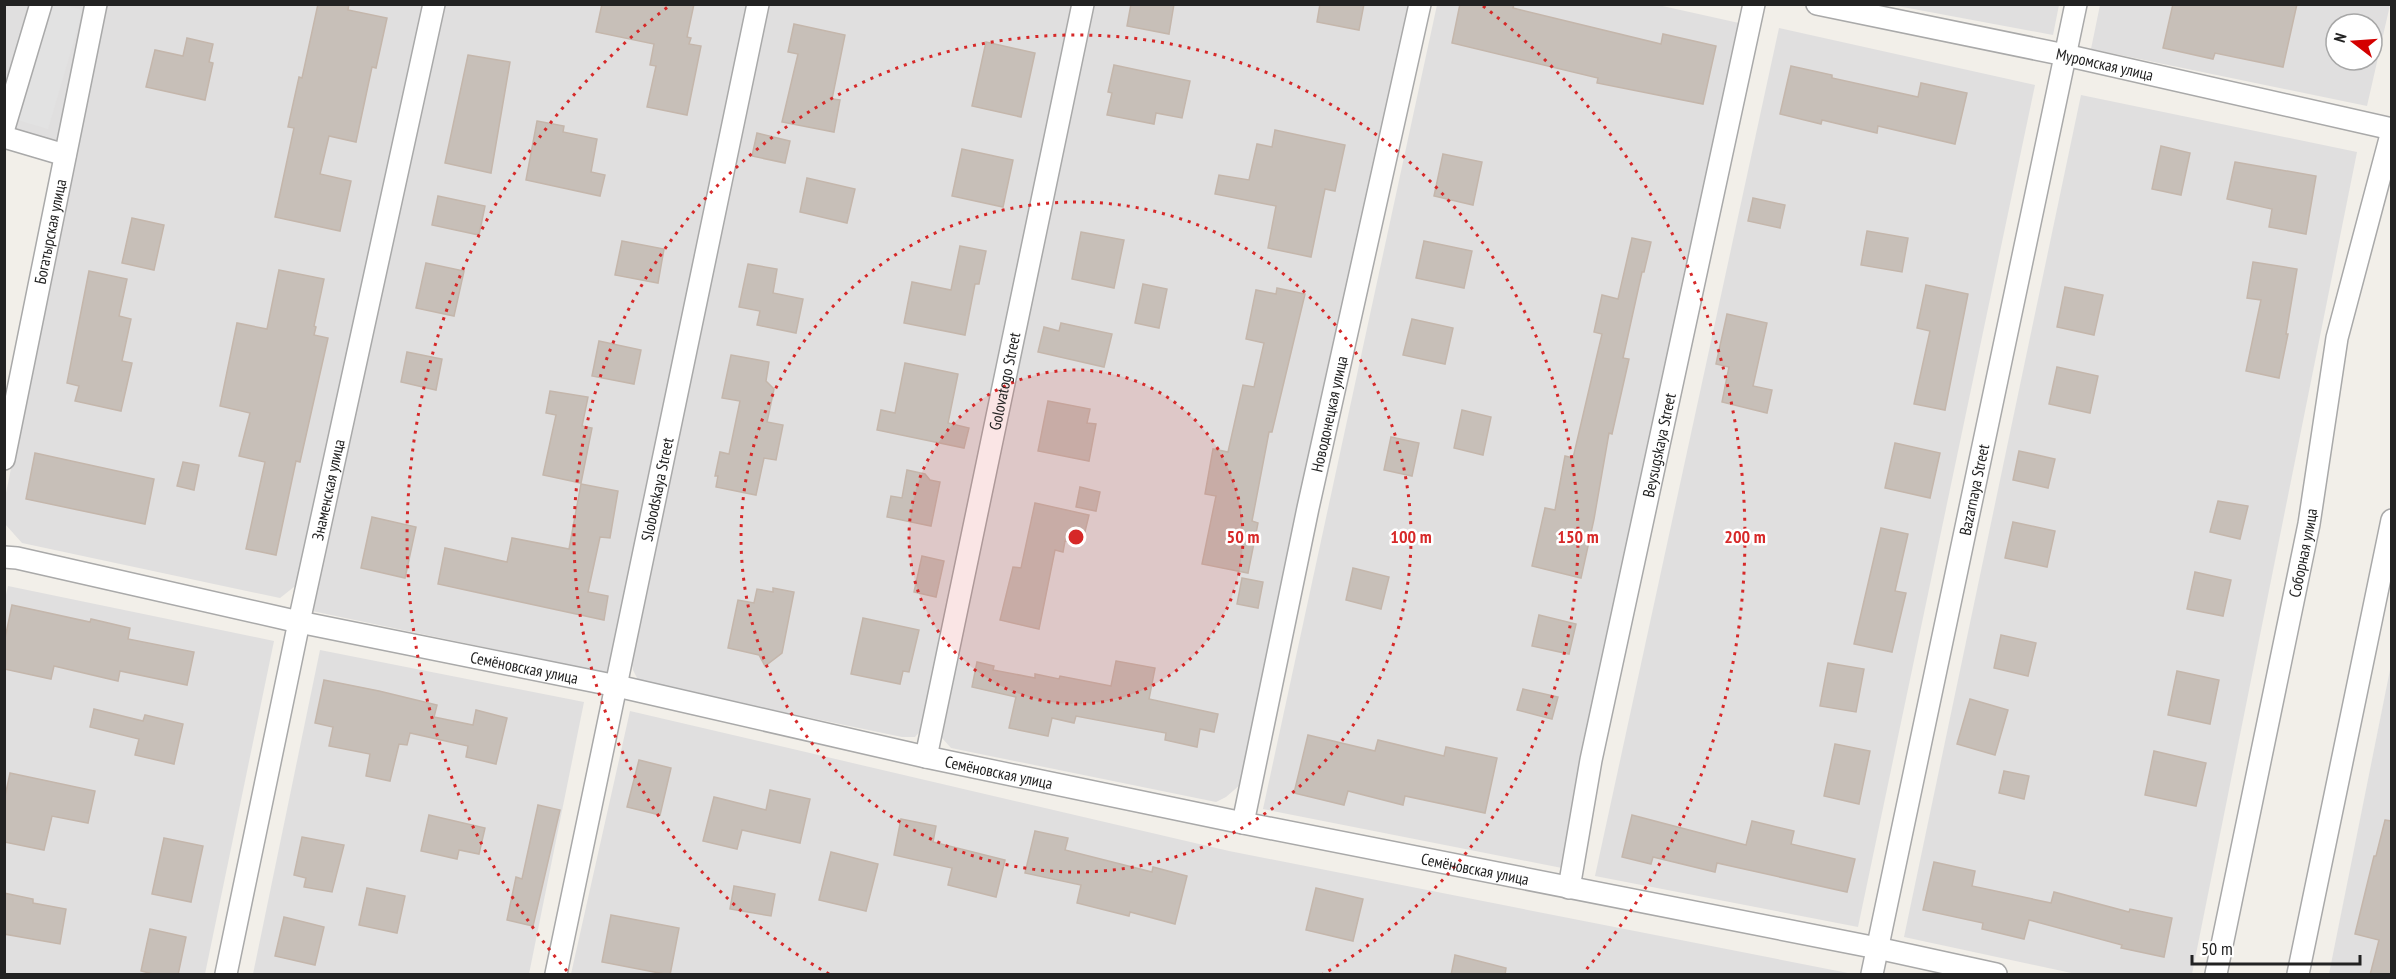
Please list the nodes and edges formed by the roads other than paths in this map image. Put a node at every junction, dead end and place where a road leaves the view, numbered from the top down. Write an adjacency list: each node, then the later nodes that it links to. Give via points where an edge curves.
1 (41, 4): 11 (street)
2 (434, 4): 18 (street, Знаменская улица)
3 (758, 4): 19 (street, Slobodskaya Street)
4 (1083, 4): 20 (street, Golovatogo Street)
5 (1420, 4): 21 (street, Новодонецкая улица, via 1310,497)
6 (1754, 4): 22 (street, Beysugskaya Street, via 1591,760)
7 (1817, 4): 10 (street, Муромская улица)
8 (2076, 4): 10 (street, Bazarnaya Street)
9 (95, 5): 14 (street, Богатырская улица)
10 (2065, 55): 12 (street, Муромская улица); 23 (street, Bazarnaya Street)
11 (4, 128)
12 (2391, 130): 28 (street, Соборная улица, via 2337,338 2309,524)
13 (4, 137): 14 (street)
14 (65, 155): 15 (street, Богатырская улица)
15 (4, 459)
16 (2391, 520): 29 (street)
17 (4, 557): 18 (street, Семёновская улица)
18 (299, 622): 19 (street, Семёновская улица); 24 (street, Знаменская улица)
19 (617, 686): 20 (street, Семёновская улица); 25 (street, Slobodskaya Street)
20 (926, 757): 21 (street, Семёновская улица)
21 (1243, 823): 22 (street, Семёновская улица)
22 (1569, 888): 23 (street, Семёновская улица)
23 (1877, 948): 26 (street, Bazarnaya Street); 27 (street, Семёновская улица)
24 (226, 975)
25 (556, 975)
26 (1872, 975)
27 (1996, 975)
28 (2216, 975)
29 (2298, 975)

